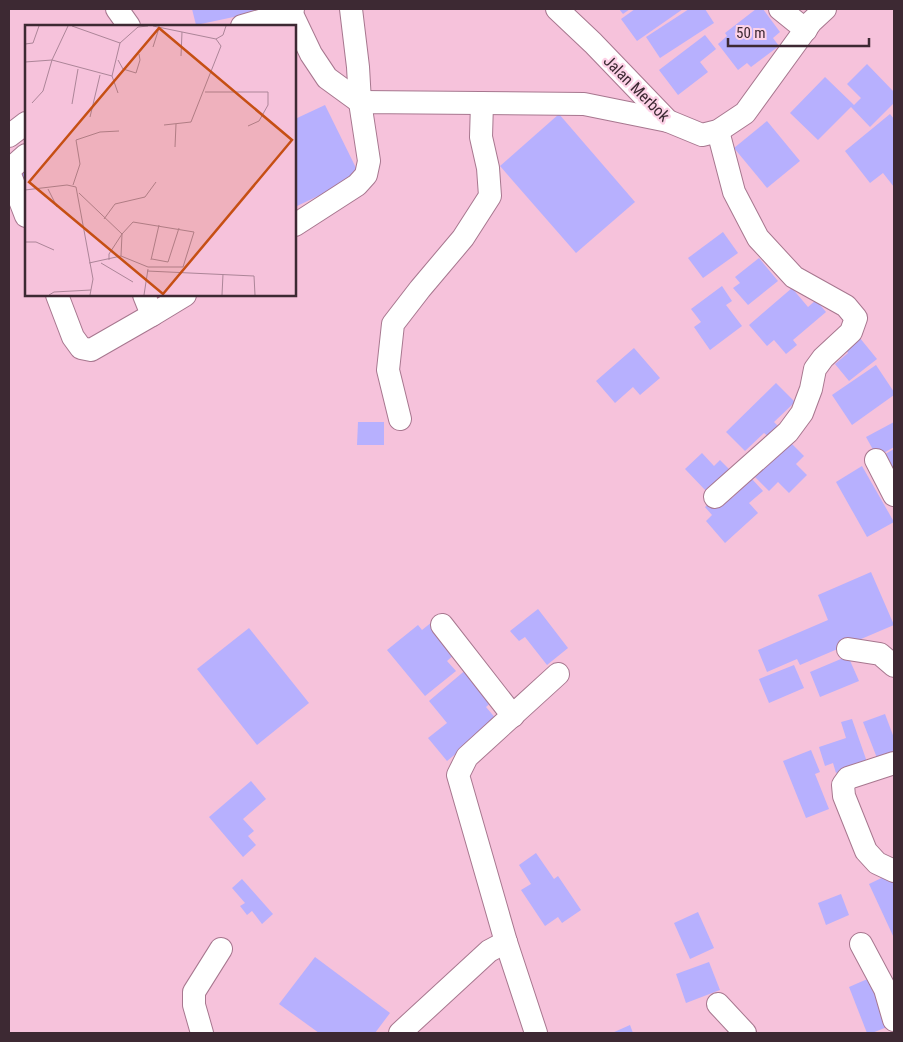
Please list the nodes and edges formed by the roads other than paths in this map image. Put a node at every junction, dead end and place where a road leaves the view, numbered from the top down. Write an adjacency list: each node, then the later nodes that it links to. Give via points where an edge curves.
1 (117, 9): 7 (street)
2 (351, 9): 10 (street)
3 (558, 9): 12 (street, Jalan Merbok)
4 (780, 9): 9 (street)
5 (825, 9): 9 (street)
6 (292, 10): 8 (street); 10 (street, via 311,54 327,78)
7 (128, 25)
8 (245, 25)
9 (806, 30): 14 (street, via 745,113)
10 (360, 102): 11 (street); 19 (street, via 369,162 366,175 357,185)
11 (482, 103): 12 (street, via 584,104); 23 (street, via 481,137 490,196 463,238 393,324 388,370)
12 (668, 121): 14 (street, Jalan Merbok, via 702,135)
13 (25, 123): 15 (street)
14 (718, 131): 26 (street, via 734,192 758,238 794,278 846,306 856,318 850,332 815,369 802,414 788,432)
15 (9, 136)
16 (25, 156): 17 (street)
17 (9, 171): 18 (street)
18 (25, 213)
19 (296, 224)
20 (57, 296): 22 (street, via 73,337 80,348 90,350)
21 (181, 296): 22 (street)
22 (148, 305)
23 (400, 419)
24 (876, 460): 25 (street)
25 (894, 495)
26 (715, 498)
27 (442, 625): 31 (street)
28 (848, 649): 29 (street, via 880,654)
29 (894, 666)
30 (558, 674): 31 (street)
31 (512, 716): 34 (street, via 467,757 458,775)
32 (894, 763): 33 (street, via 848,778 843,785 844,796 866,851 877,863)
33 (894, 871)
34 (506, 942): 40 (street, via 489,951); 41 (street)
35 (860, 944): 38 (street, via 886,989)
36 (221, 949): 39 (street, via 194,992)
37 (718, 1004): 42 (street)
38 (894, 1020)
39 (202, 1033)
40 (400, 1033)
41 (536, 1033)
42 (745, 1033)

